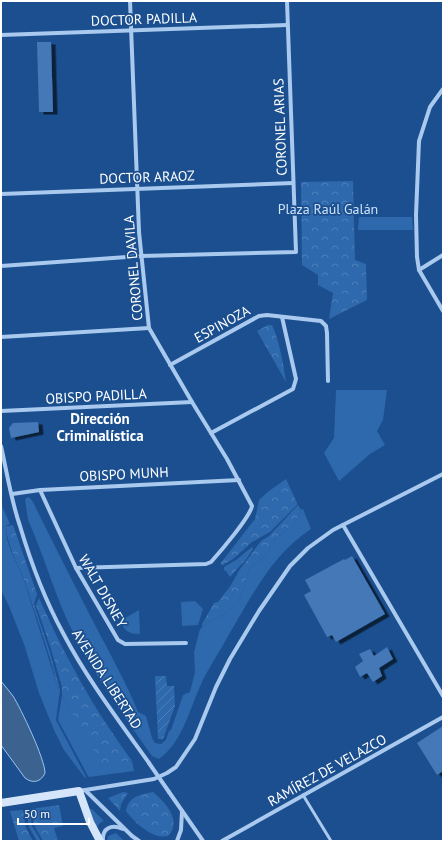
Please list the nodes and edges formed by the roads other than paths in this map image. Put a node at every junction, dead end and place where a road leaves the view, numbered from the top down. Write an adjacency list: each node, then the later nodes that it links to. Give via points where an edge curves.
1 (130, 1): 4 (street, CORONEL DAVILA)
2 (287, 1): 3 (street, CORONEL ARIAS)
3 (287, 25): 4 (street, DOCTOR PADILLA); 7 (street, CORONEL ARIAS)
4 (131, 30): 5 (street, DOCTOR PADILLA); 8 (street, CORONEL DAVILA)
5 (1, 35)
6 (443, 89): 13 (street, via 430,107 419,141 416,215)
7 (293, 183): 8 (street, DOCTOR ARAOZ); 11 (street, CORONEL ARIAS, via 296,252)
8 (137, 189): 9 (street, DOCTOR ARAOZ); 11 (street, CORONEL DAVILA)
9 (1, 194)
10 (443, 255): 13 (street)
11 (141, 256): 12 (street); 16 (street, CORONEL DAVILA)
12 (1, 266)
13 (419, 270): 14 (street)
14 (443, 311)
15 (282, 317): 18 (street, ESPINOZA, via 259,316); 19 (street, ESPINOZA, via 321,321 326,326); 22 (street, via 296,379 293,389)
16 (150, 328): 17 (street); 18 (street, CORONEL DAVILA)
17 (1, 337)
18 (170, 365): 20 (street, CORONEL DAVILA)
19 (328, 381)
20 (192, 402): 21 (street, OBISPO PADILLA); 22 (street, CORONEL DAVILA)
21 (1, 411)
22 (211, 434): 25 (street, CORONEL DAVILA)
23 (1, 446): 27 (street, AVENIDA LIBERTAD)
24 (443, 474): 28 (street)
25 (239, 480): 26 (street, OBISPO MUNH); 29 (street, CORONEL DAVILA, via 252,506 251,511 212,562)
26 (40, 490): 27 (street, OBISPO MUNH); 29 (street, WALT DISNEY)
27 (12, 494): 36 (street, AVENIDA LIBERTAD, bridge, via 19,526 35,570 63,632 88,677)
28 (344, 525): 31 (street); 33 (street, via 332,530 308,548 279,581 230,659 195,739 176,767 154,779)
29 (76, 568): 30 (street, WALT DISNEY, via 118,640 125,644)
30 (186, 643)
31 (443, 696)
32 (443, 718): 34 (street, RAMÍREZ DE VELAZCO)
33 (82, 790): 35 (main road); 37 (street); 39 (main road, via 90,822)
34 (304, 796): 44 (street, RAMÍREZ DE VELAZCO); 45 (lane)
35 (1, 803)
36 (182, 811): 42 (street, via 181,830); 43 (street, AVENIDA LIBERTAD)
37 (125, 829): 38 (street); 39 (street, via 115,827 104,831)
38 (132, 836): 40 (street); 41 (street)
39 (102, 841)
40 (135, 841)
41 (138, 841)
42 (177, 841)
43 (203, 841)
44 (222, 841)
45 (331, 841)

